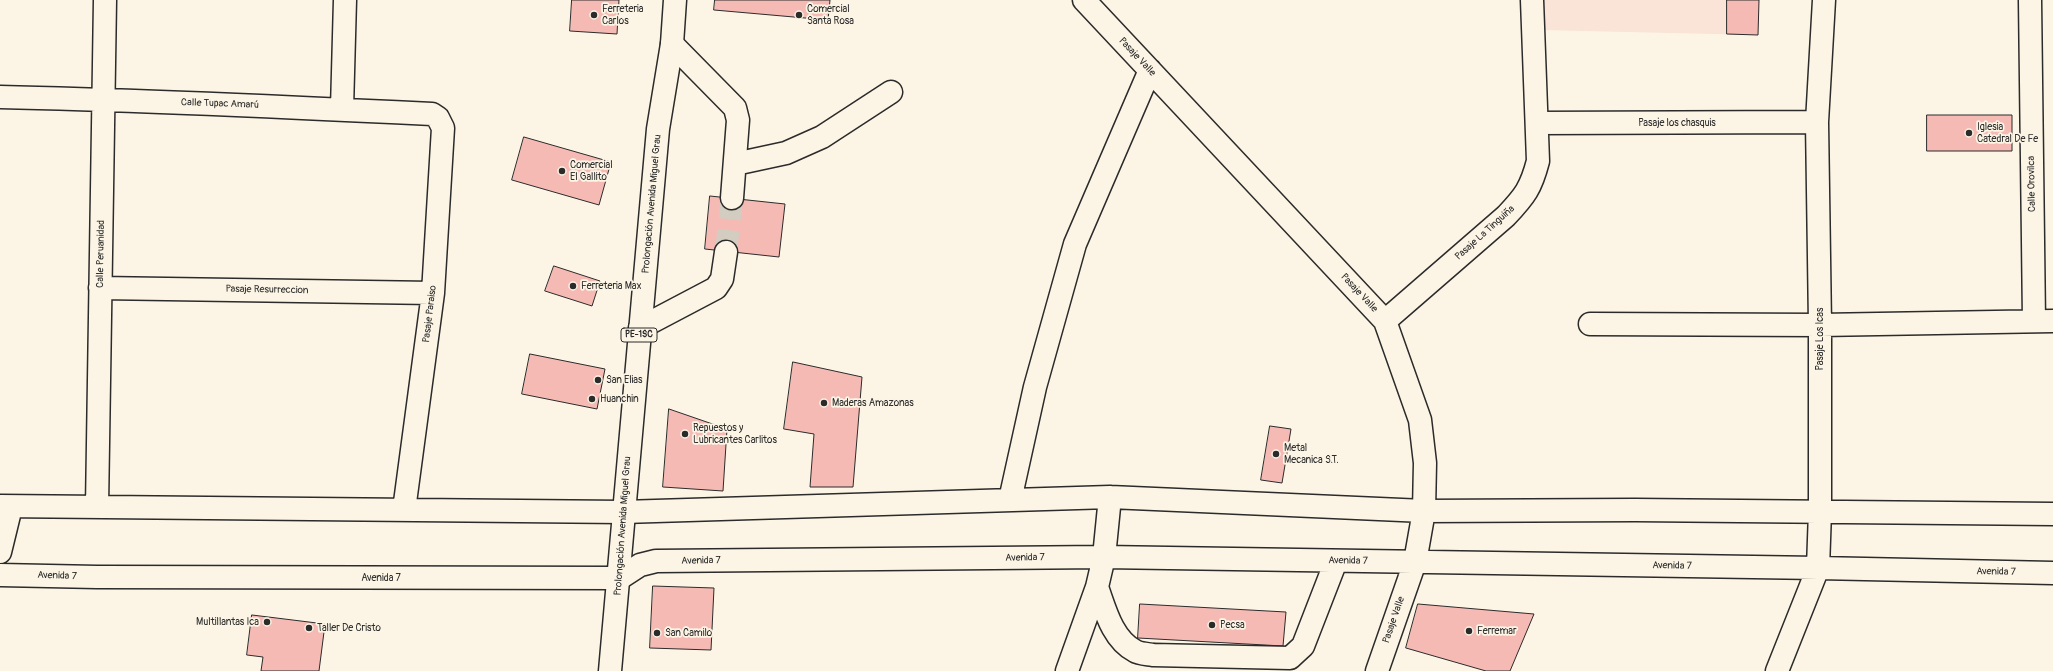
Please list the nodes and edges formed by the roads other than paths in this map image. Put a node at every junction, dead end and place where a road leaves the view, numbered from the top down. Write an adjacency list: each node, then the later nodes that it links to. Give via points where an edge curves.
1 (105, 0): 12 (street, Calle Peruanidad)
2 (345, 0): 13 (street)
3 (675, 0): 8 (street, Prolongación Avenida Miguel Grau / PE-1SC)
4 (1084, 0): 9 (street, Pasaje Valle)
5 (1532, 0): 16 (street, Pasaje La Tinguiña)
6 (1824, 0): 15 (street, Pasaje Los Icas)
7 (2030, 0): 23 (street, Calle Orovilca)
8 (672, 44): 17 (street, via 735,108 738,120); 26 (street, Prolongación Avenida Miguel Grau / PE-1SC, via 658,129)
9 (1150, 70): 22 (street, Pasaje Valle); 28 (street, via 1075,244 1036,387)
10 (891, 92): 17 (street, via 822,137 786,153)
11 (0, 97): 12 (street, Calle Tupac Amarú)
12 (103, 99): 13 (street, Calle Tupac Amarú); 20 (street, Calle Peruanidad)
13 (342, 109): 14 (street, Calle Tupac Amarú, via 432,114)
14 (438, 118): 21 (street, Pasaje Paraiso, via 443,128)
15 (1817, 122): 16 (street, Pasaje los chasquis); 25 (street, Pasaje Los Icas)
16 (1537, 123): 22 (street, Pasaje La Tinguiña, via 1538,161 1532,183 1520,200 1506,216)
17 (735, 164): 18 (street)
18 (732, 198)
19 (726, 252): 26 (street, via 722,279 716,288)
20 (100, 288): 21 (street, Pasaje Resurreccion); 30 (street, Calle Peruanidad)
21 (434, 293): 31 (street, Pasaje Paraiso)
22 (1385, 321): 32 (street, Pasaje Valle, via 1420,420 1425,464)
23 (2043, 321): 25 (street)
24 (1590, 324): 25 (street)
25 (1820, 325): 33 (street, Pasaje Los Icas)
26 (640, 328): 34 (street, Prolongación Avenida Miguel Grau / PE-1SC)
27 (1110, 497): 28 (street); 32 (street); 37 (street)
28 (1010, 500): 34 (street)
29 (5, 507): 30 (street); 36 (street)
30 (97, 507): 31 (street)
31 (404, 510): 34 (street)
32 (1424, 511): 33 (street); 39 (street, Pasaje Valle)
33 (1820, 511): 35 (street); 40 (street, Pasaje Los Icas)
34 (623, 512): 43 (street, Prolongación Avenida Miguel Grau / PE-1SC)
35 (2053, 514)
36 (0, 552)
37 (1104, 557): 38 (street, Avenida 7); 43 (street, Avenida 7, via 656,561 640,565); 44 (street)
38 (1336, 561): 39 (street, Avenida 7); 44 (street, via 1303,646 1290,658 1153,655 1135,651 1122,640 1109,621)
39 (1415, 562): 40 (street, Avenida 7); 47 (street, Pasaje Valle)
40 (1818, 568): 41 (street, Avenida 7); 48 (street, Pasaje Los Icas)
41 (2053, 573)
42 (0, 575): 43 (street, Avenida 7)
43 (620, 578): 45 (street, Prolongación Avenida Miguel Grau / PE-1SC)
44 (1097, 587): 46 (street)
45 (610, 671)
46 (1067, 671)
47 (1377, 671)
48 (1777, 671)

